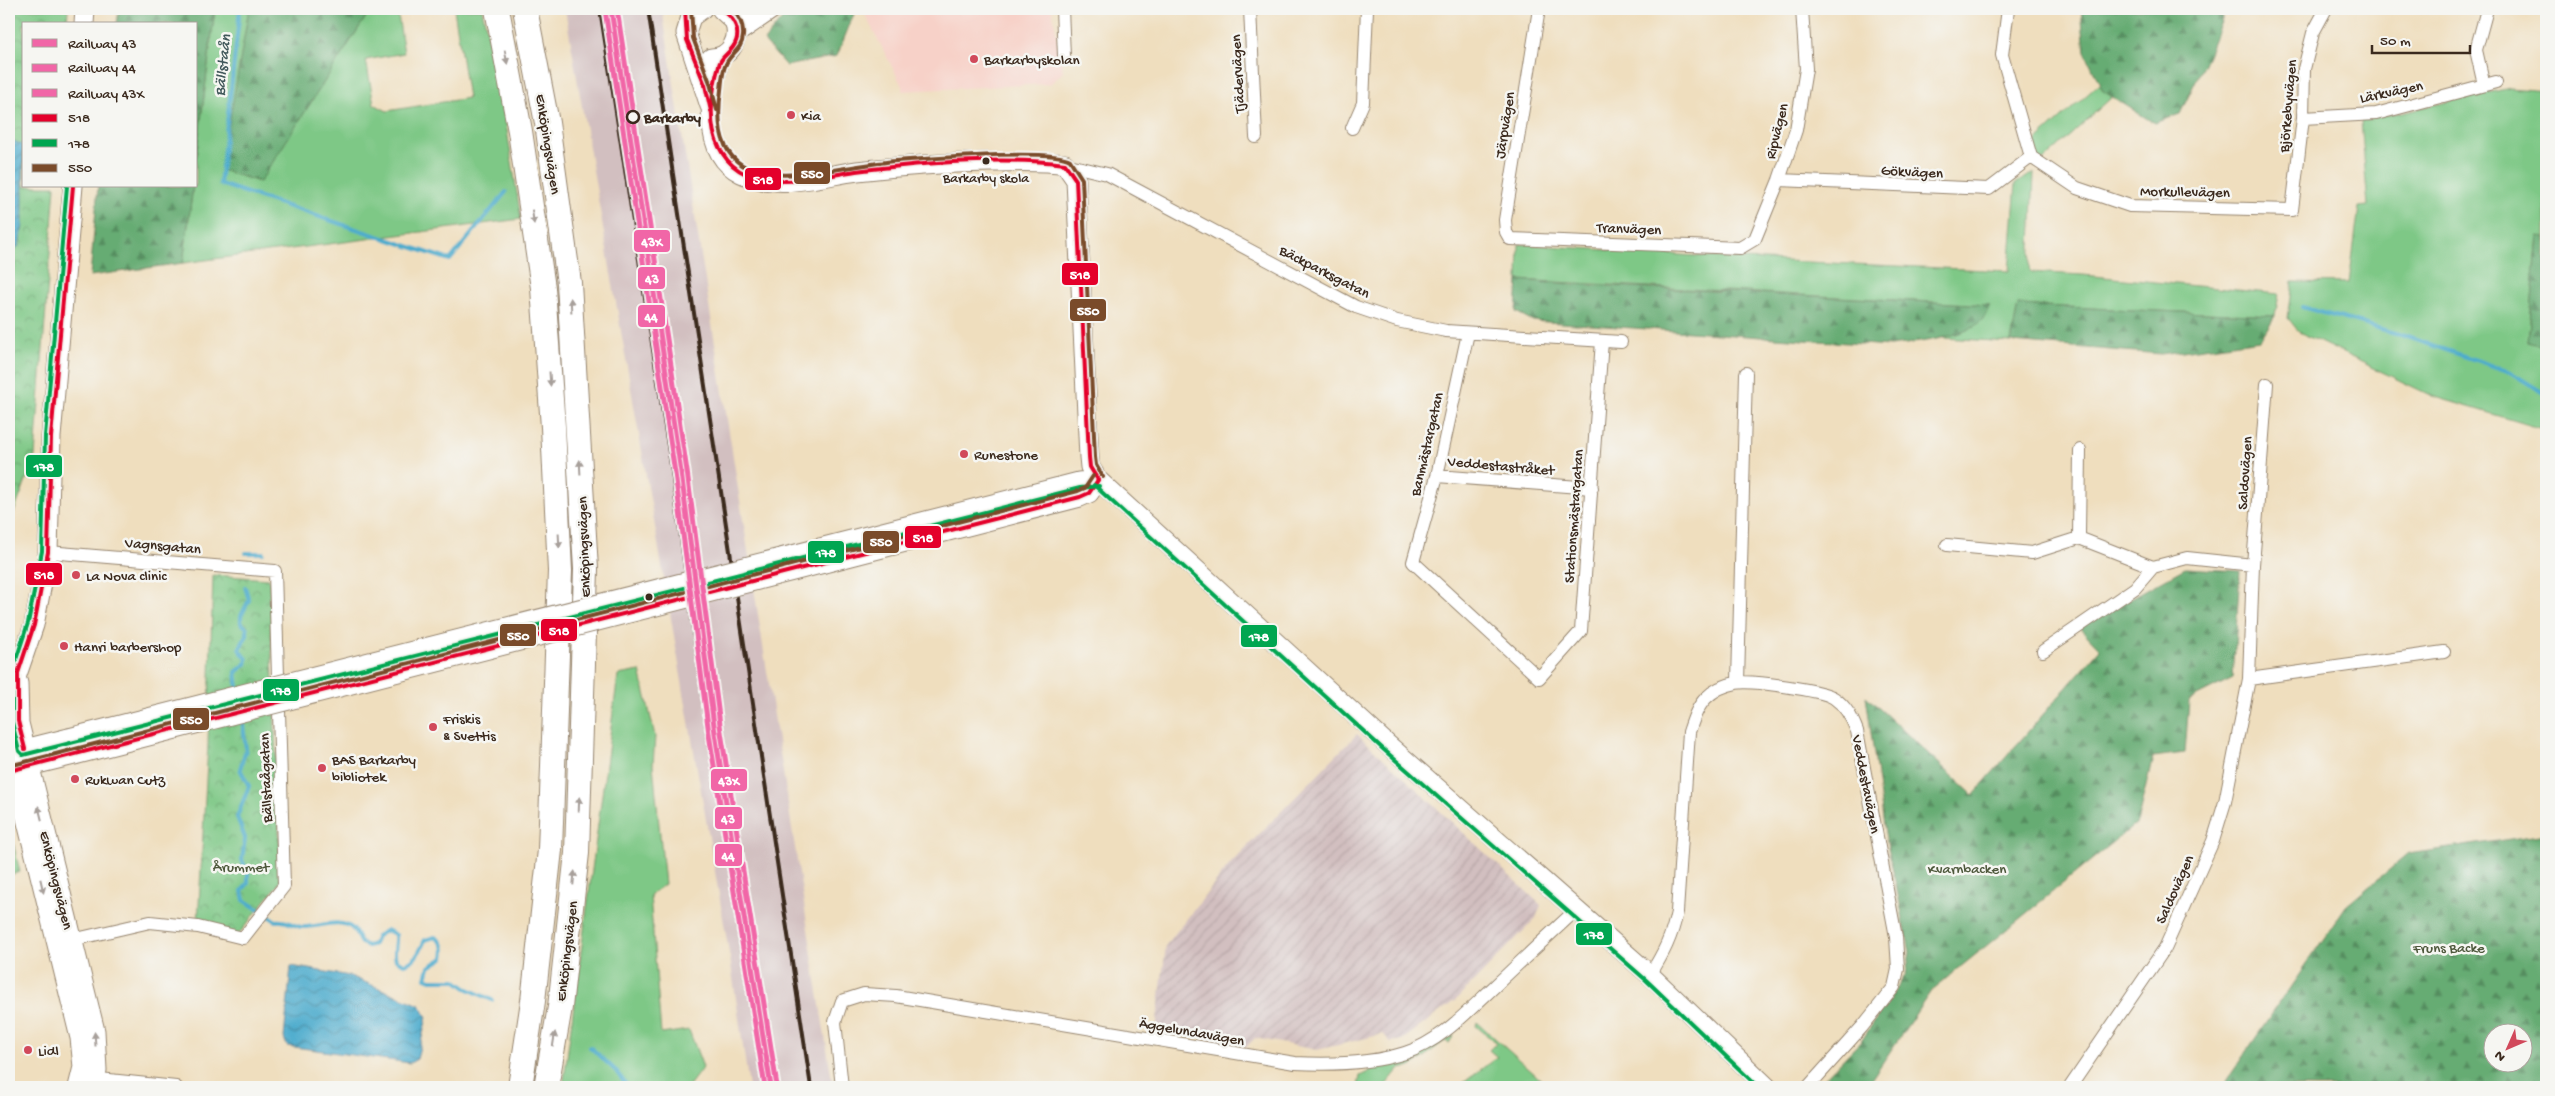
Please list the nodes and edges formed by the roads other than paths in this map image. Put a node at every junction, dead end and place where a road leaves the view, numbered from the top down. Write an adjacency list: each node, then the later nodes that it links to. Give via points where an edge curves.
1 (84, 9): 17 (street)
2 (497, 9): 61 (highway, Enköpingsvägen, one-way to 61, via 520,131 543,288 560,571 550,850)
3 (525, 9): 62 (highway, Enköpingsvägen, one-way to 3, via 560,1007 577,853 586,569 569,283 547,123)
4 (702, 9): 16 (street)
5 (746, 9): 14 (street)
6 (772, 9): 18 (street)
7 (1062, 9): 21 (street)
8 (1250, 9): 25 (street, Tjädervägen)
9 (1367, 9): 24 (street, via 1363,103)
10 (1539, 9): 31 (street, Järpvägen, via 1505,220 1506,232 1510,239)
11 (1802, 9): 28 (street, Ripvägen, via 1806,69 1796,130)
12 (2008, 9): 26 (street, via 2002,55)
13 (2326, 9): 23 (street, Björkebyvägen, via 2313,33 2304,69)
14 (724, 10): 18 (street, via 734,20)
15 (2486, 14): 23 (street, Lärkvägen, via 2476,50 2490,83 2376,114)
16 (687, 15): 19 (street, via 686,33)
17 (84, 22)
18 (737, 33): 20 (street, via 732,47)
19 (692, 49): 20 (street, via 707,57); 22 (street)
20 (721, 56): 22 (street)
21 (1064, 56)
22 (710, 106): 27 (street, via 718,147 740,172 758,178 802,181 857,171 951,163 1045,161)
23 (2303, 118): 30 (street, Björkebyvägen)
24 (1352, 128)
25 (1256, 137)
26 (2031, 156): 28 (street, Gökvägen, via 1989,189); 30 (street, Morkullevägen, via 2078,188 2130,206)
27 (1065, 164): 33 (street, Bäckparksgatan, via 1107,174 1356,307 1397,321); 40 (street, via 1076,180 1090,467)
28 (1779, 180): 32 (street, Ripvägen, via 1755,239)
29 (73, 188): 44 (street, Enköpingsvägen, via 51,437)
30 (2292, 210)
31 (1516, 241): 32 (street, Tranvägen)
32 (1740, 248)
33 (1468, 333): 34 (street, Bäckparksgatan); 39 (street, Banmästargatan)
34 (1602, 341): 35 (street, Bäckparksgatan); 41 (street, Stationsmästargatan)
35 (1620, 342)
36 (1746, 373): 53 (street)
37 (2267, 384): 45 (street, Saldovägen)
38 (2080, 450): 42 (street)
39 (1437, 476): 41 (street, Veddestastråket); 51 (street, Banmästargatan, via 1412,562)
40 (1098, 480): 55 (street, bridge, via 1089,493 1080,497 822,555); 56 (street)
41 (1592, 488): 51 (street, Stationsmästargatan, via 1581,631)
42 (2079, 538): 43 (street, via 2032,553); 46 (street)
43 (1947, 545)
44 (48, 552): 47 (street, Vagnsgatan); 50 (street, Enköpingsvägen, via 34,625)
45 (2253, 565): 46 (street, via 2187,558); 52 (street, Saldovägen)
46 (2153, 567): 48 (street, via 2135,588)
47 (275, 571): 57 (street, Bällstaågatan, via 286,874 280,894 243,938 198,927 150,922)
48 (2043, 650)
49 (2444, 652): 52 (street)
50 (18, 673): 54 (street, Enköpingsvägen); 55 (street, Enköpingsvägen)
51 (1539, 678)
52 (2249, 679): 66 (street, Saldovägen, via 2225,802 2191,896 2165,948)
53 (1738, 682): 58 (street, Veddestavägen, via 1720,688 1706,698 1696,712 1690,732 1677,912 1667,947); 65 (street, Veddestavägen, via 1815,691 1834,698 1852,717 1896,937 1898,969 1894,987)
54 (9, 698)
55 (15, 759): 57 (street, Enköpingsvägen, one-way to 55); 59 (street, Enköpingsvägen, one-way to 59, via 80,1038)
56 (1575, 911): 58 (street); 63 (street, Äggelundavägen, via 1455,1022 1413,1050 1380,1059 1295,1064 896,996 864,994 842,1001 835,1022)
57 (72, 940): 59 (street, Enköpingsvägen, one-way to 57, via 95,1032)
58 (1650, 975): 64 (street)
59 (87, 1082): 60 (street)
60 (176, 1087)
61 (520, 1087)
62 (546, 1087)
63 (842, 1087)
64 (1767, 1087)
65 (1808, 1087)
66 (2070, 1087)

